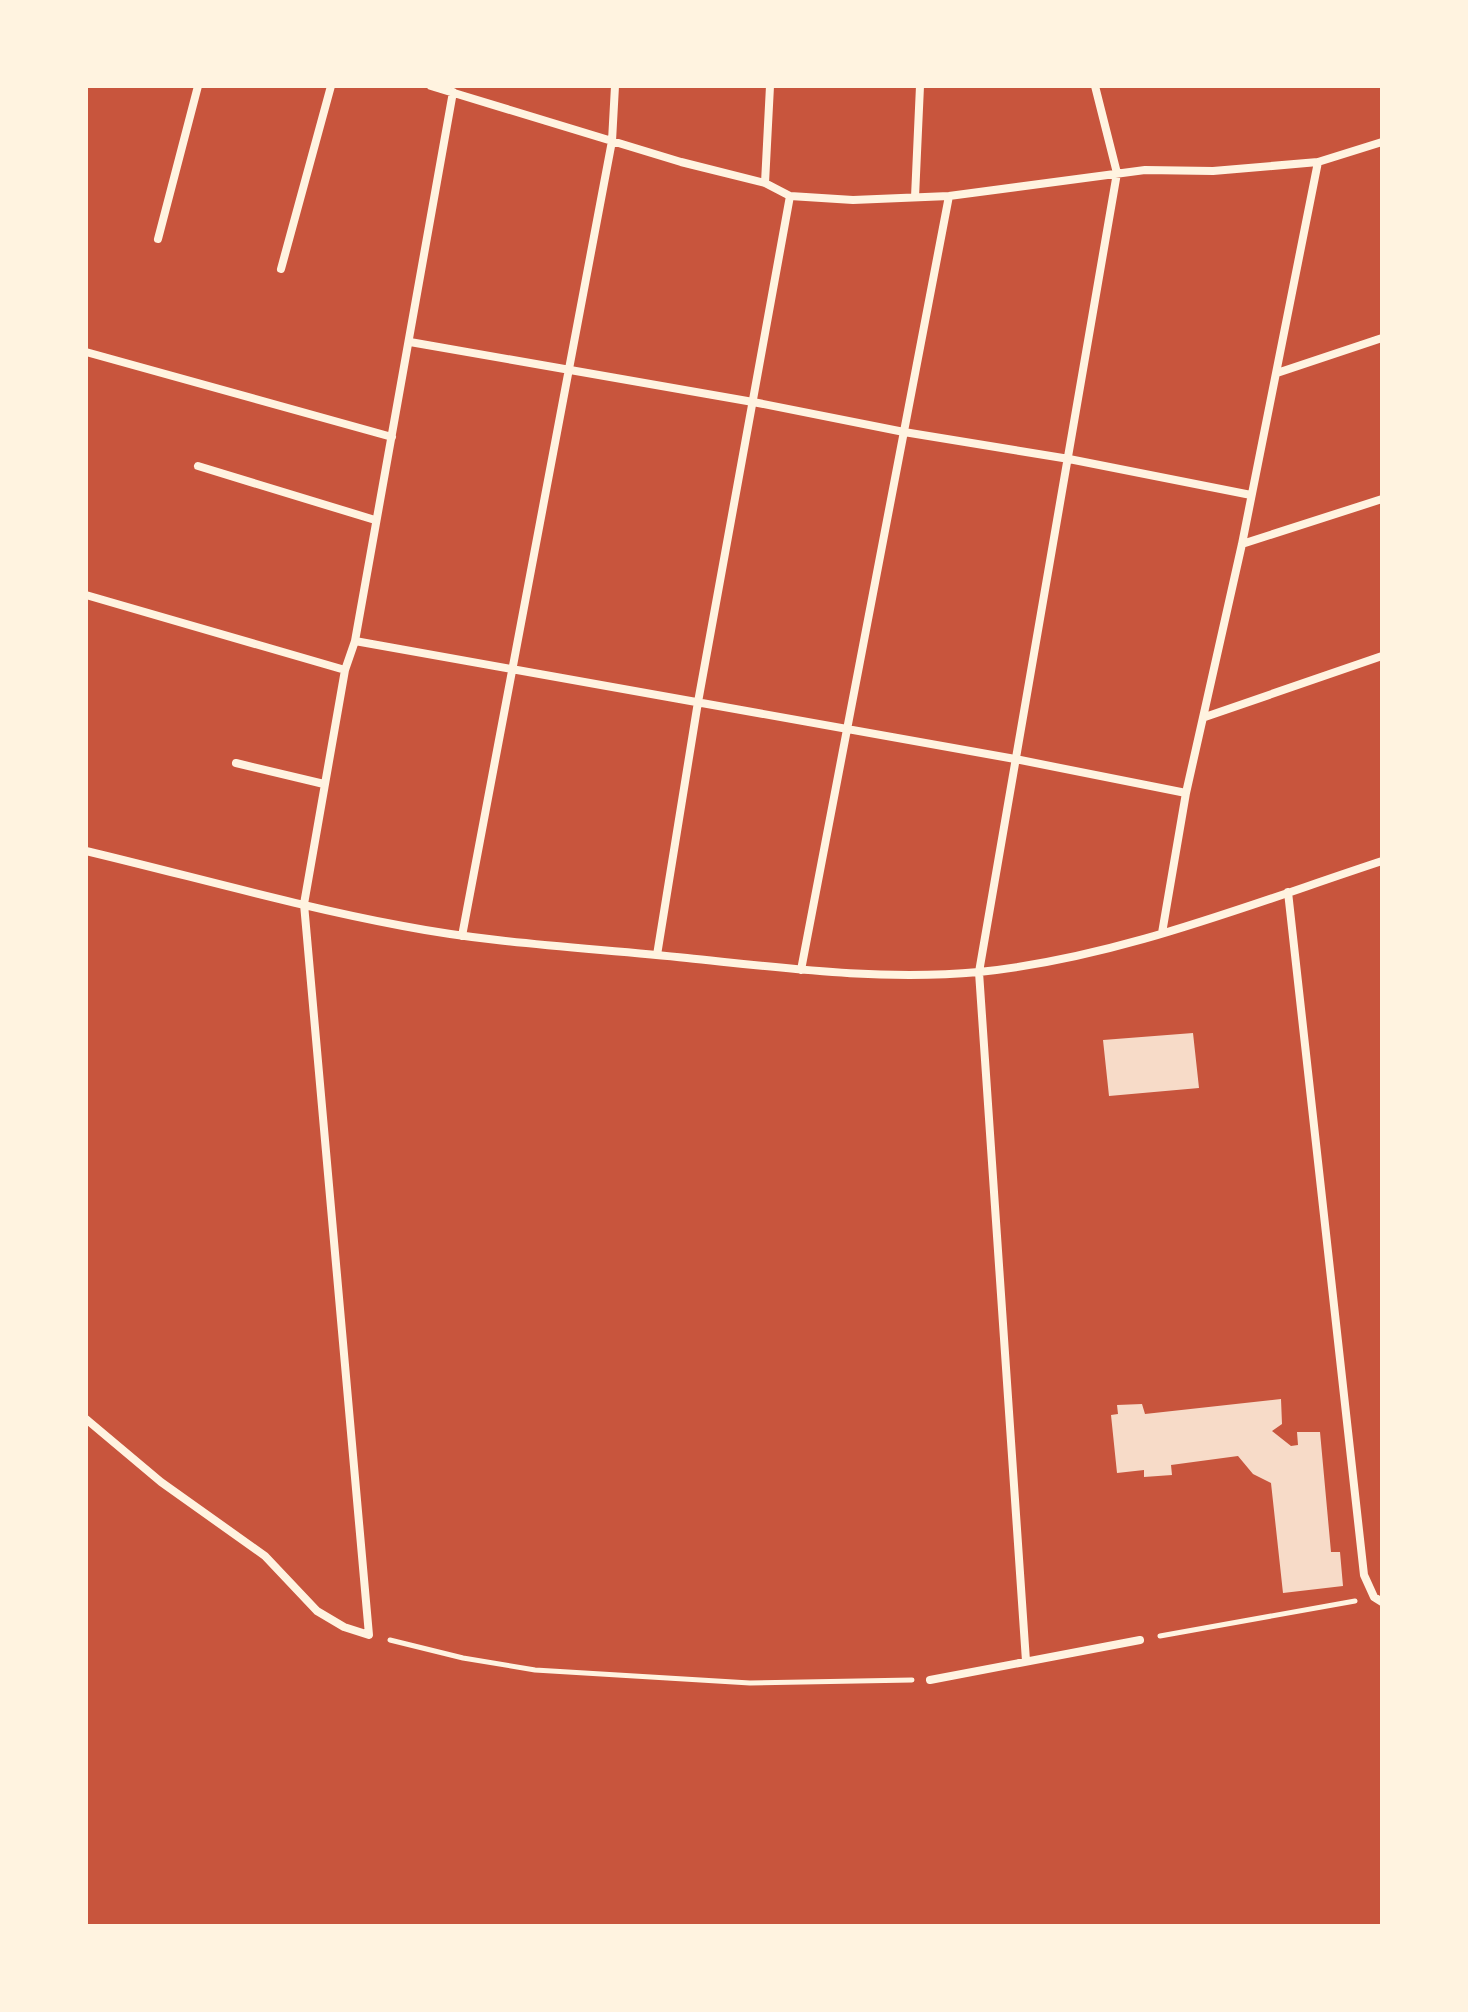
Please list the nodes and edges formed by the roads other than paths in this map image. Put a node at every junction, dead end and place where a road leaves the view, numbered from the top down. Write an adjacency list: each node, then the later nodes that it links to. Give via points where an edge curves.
1 (198, 86): 19 (street)
2 (331, 86): 20 (street)
3 (431, 86): 9 (street)
4 (472, 86): 10 (street)
5 (615, 86): 11 (street)
6 (770, 86): 15 (street)
7 (920, 86): 18 (street)
8 (1095, 86): 14 (street)
9 (453, 92): 10 (street); 22 (street)
10 (472, 97): 11 (street)
11 (612, 141): 15 (street); 24 (street)
12 (1382, 142): 13 (street)
13 (1318, 162): 14 (street); 25 (street)
14 (1117, 173): 17 (street); 29 (street)
15 (765, 183): 16 (street)
16 (790, 196): 18 (street); 26 (street)
17 (949, 196): 18 (street); 27 (street)
18 (915, 197)
19 (158, 239)
20 (281, 269)
21 (1382, 338): 25 (street)
22 (410, 342): 24 (street); 28 (street)
23 (86, 352): 28 (street)
24 (569, 371): 26 (street); 39 (street)
25 (1277, 373): 31 (street)
26 (753, 402): 27 (street); 40 (street)
27 (904, 432): 29 (street); 42 (street)
28 (392, 437): 33 (street)
29 (1069, 459): 31 (street); 43 (street)
30 (198, 466): 33 (street)
31 (1251, 495): 34 (street)
32 (1382, 499): 34 (street)
33 (375, 520): 36 (street)
34 (1242, 544): 41 (street)
35 (86, 595): 38 (street)
36 (355, 641): 38 (street); 39 (street)
37 (1382, 656): 41 (street)
38 (345, 670): 45 (street)
39 (511, 670): 40 (street); 52 (street)
40 (698, 702): 42 (street); 53 (street)
41 (1205, 717): 46 (street)
42 (847, 729): 43 (street); 54 (street)
43 (1015, 759): 46 (street); 55 (street)
44 (236, 763): 45 (street)
45 (324, 784): 50 (street)
46 (1186, 793): 51 (street)
47 (86, 851): 50 (street)
48 (1382, 861): 49 (street)
49 (1288, 892): 51 (street); 57 (street, via 1364,1575)
50 (304, 904): 52 (street); 56 (street, via 369,1635 317,1611 265,1556 161,1482)
51 (1162, 933): 55 (street)
52 (462, 936): 53 (street)
53 (657, 955): 54 (street)
54 (801, 970): 55 (street, via 889,975)
55 (979, 972): 59 (street)
56 (86, 1419)
57 (1378, 1600)
58 (1140, 1640): 59 (street)
59 (1026, 1661): 60 (street)
60 (930, 1680)

